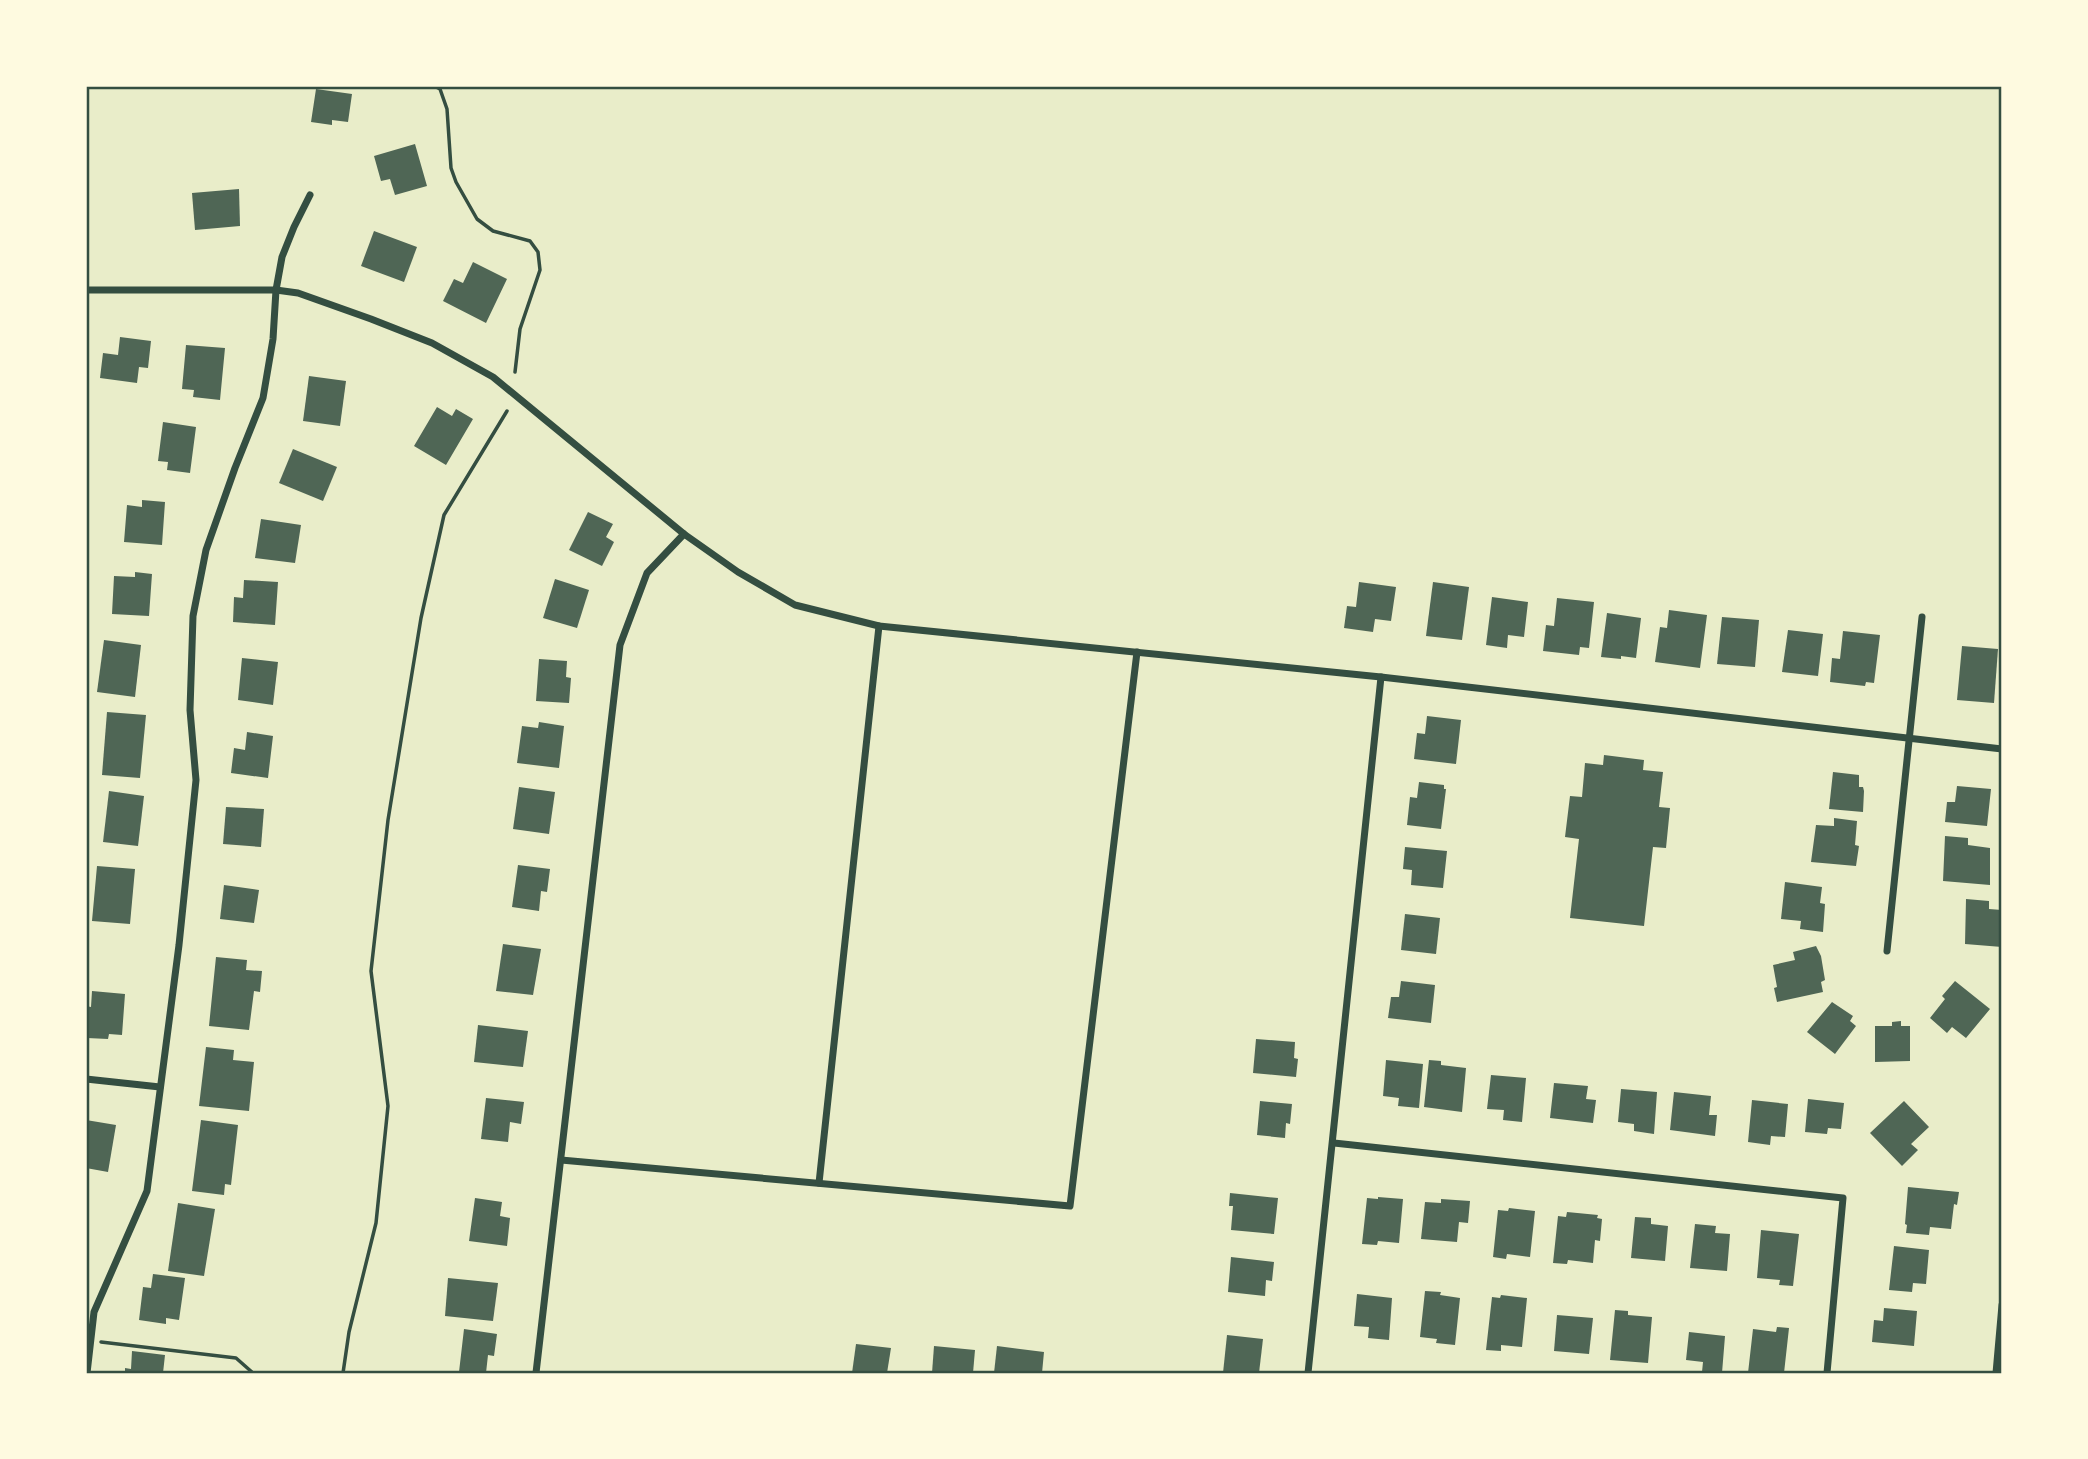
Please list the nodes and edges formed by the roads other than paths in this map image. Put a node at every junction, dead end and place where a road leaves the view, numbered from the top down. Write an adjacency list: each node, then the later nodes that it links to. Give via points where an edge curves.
1 (310, 195): 3 (street, via 282,257)
2 (86, 290): 3 (street)
3 (276, 290): 4 (street, via 371,318 432,343 493,377); 13 (street, via 263,398 206,550 193,616 190,710 196,780)
4 (684, 534): 6 (street, via 795,605); 15 (street, via 647,573 620,645)
5 (1922, 617): 9 (street)
6 (879, 626): 7 (street); 16 (street)
7 (1137, 652): 8 (street); 16 (street, via 1069,1206)
8 (1381, 677): 9 (street); 14 (street)
9 (1910, 737): 10 (street); 11 (street)
10 (2002, 749)
11 (1887, 951)
12 (86, 1079): 13 (street)
13 (160, 1087): 18 (street, via 146,1191 94,1312)
14 (1334, 1143): 20 (street); 22 (street, via 1843,1198)
15 (561, 1160): 16 (street); 19 (street)
16 (819, 1183)
17 (2002, 1305): 23 (street)
18 (87, 1373)
19 (536, 1373)
20 (1308, 1373): 21 (street)
21 (1315, 1373)
22 (1827, 1373)
23 (1996, 1373)

